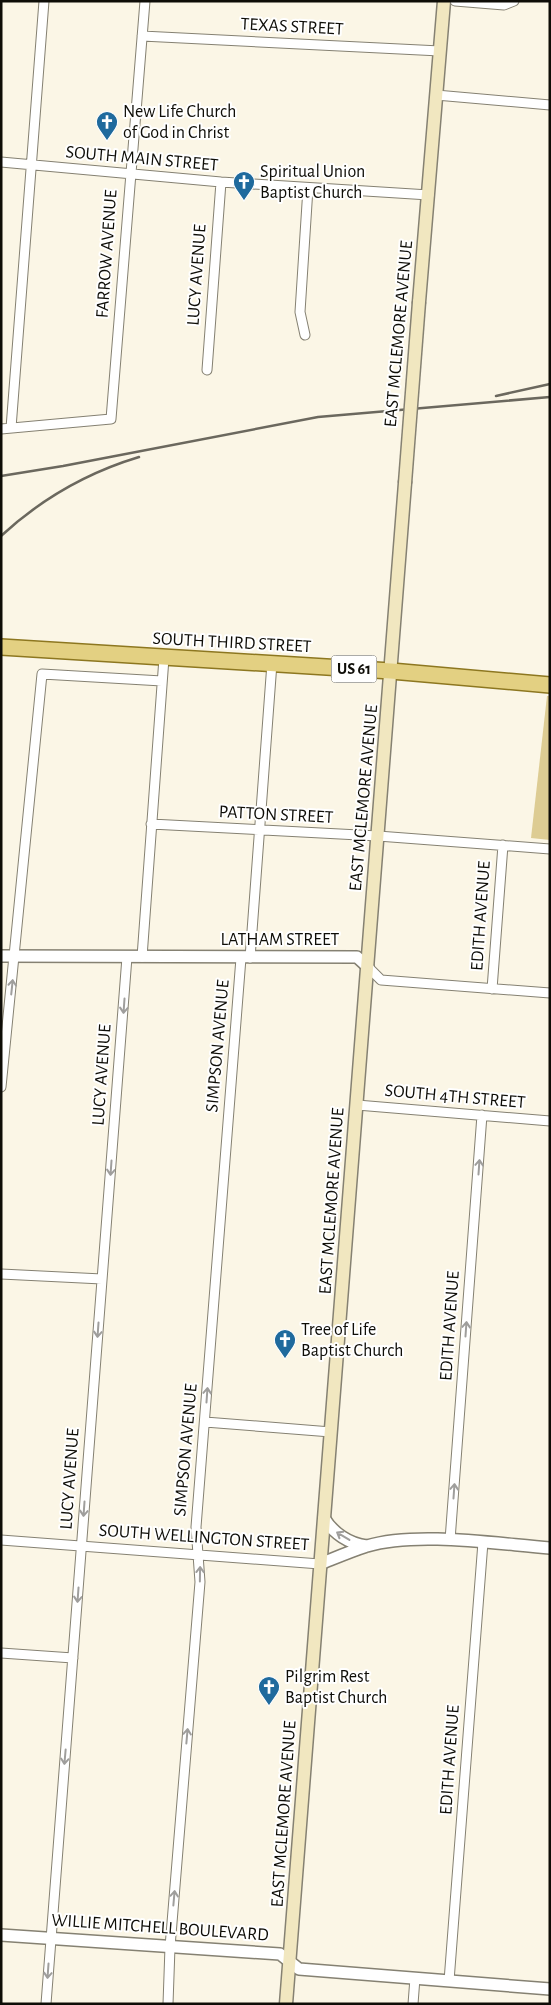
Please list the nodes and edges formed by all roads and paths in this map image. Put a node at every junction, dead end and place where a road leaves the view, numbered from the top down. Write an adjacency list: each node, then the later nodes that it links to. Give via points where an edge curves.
1 (44, 1): 11 (street)
2 (145, 1): 6 (street, FARROW AVENUE)
3 (444, 1): 7 (main road, EAST MCLEMORE AVENUE)
4 (455, 1): 5 (street)
5 (512, 2)
6 (142, 36): 7 (street, TEXAS STREET); 12 (street, FARROW AVENUE)
7 (440, 51): 8 (main road, EAST MCLEMORE AVENUE)
8 (436, 96): 9 (street); 15 (main road, EAST MCLEMORE AVENUE)
9 (550, 105)
10 (1, 162): 11 (street, SOUTH MAIN STREET)
11 (31, 165): 12 (street, SOUTH MAIN STREET); 18 (street)
12 (129, 175): 13 (street, SOUTH MAIN STREET); 18 (street, FARROW AVENUE, via 111,419)
13 (221, 182): 14 (street, SOUTH MAIN STREET); 17 (street, LUCY AVENUE)
14 (308, 188): 15 (street, SOUTH MAIN STREET); 16 (street, via 300,312)
15 (429, 195): 22 (main road, EAST MCLEMORE AVENUE, bridge)
16 (305, 335)
17 (207, 370)
18 (6, 428)
19 (1, 647): 20 (main road, SOUTH THIRD STREET / US 61)
20 (160, 658): 21 (main road, SOUTH THIRD STREET / US 61); 23 (street)
21 (272, 664): 22 (main road, SOUTH THIRD STREET / US 61); 26 (street, SIMPSON AVENUE)
22 (392, 671): 24 (main road, SOUTH THIRD STREET / US 61); 27 (main road, EAST MCLEMORE AVENUE)
23 (162, 681): 25 (street); 31 (street, via 42,674)
24 (550, 685)
25 (151, 824): 26 (street, PATTON STREET); 33 (street)
26 (259, 830): 27 (street, PATTON STREET); 34 (street, SIMPSON AVENUE)
27 (378, 836): 28 (street, PATTON STREET); 35 (main road, EAST MCLEMORE AVENUE)
28 (503, 845): 29 (street, PATTON STREET); 36 (street, EDITH AVENUE)
29 (550, 849)
30 (1, 956): 31 (street, LATHAM STREET)
31 (15, 956): 32 (street, LATHAM STREET); 38 (street, one-way to 31)
32 (127, 957): 33 (street, LATHAM STREET); 43 (street, LUCY AVENUE, one-way to 43)
33 (142, 957): 34 (street, LATHAM STREET)
34 (246, 958): 35 (street, LATHAM STREET, via 357,957); 44 (street, SIMPSON AVENUE, one-way to 34)
35 (368, 967): 36 (street, LATHAM STREET, via 381,980); 39 (main road, EAST MCLEMORE AVENUE)
36 (492, 989): 37 (street, LATHAM STREET)
37 (550, 993)
38 (1, 1088)
39 (357, 1105): 40 (street, SOUTH 4TH STREET); 45 (main road, EAST MCLEMORE AVENUE)
40 (482, 1115): 41 (street, SOUTH 4TH STREET); 48 (street, EDITH AVENUE, one-way to 40)
41 (550, 1121)
42 (1, 1274): 43 (street)
43 (102, 1279): 51 (street, LUCY AVENUE, one-way to 51)
44 (205, 1422): 45 (street); 53 (street, SIMPSON AVENUE, via 196,1527)
45 (331, 1432): 46 (main road, EAST MCLEMORE AVENUE)
46 (324, 1518): 50 (street, one-way to 46, via 342,1537 330,1528); 54 (main road, EAST MCLEMORE AVENUE)
47 (1, 1540): 51 (street, SOUTH WELLINGTON STREET)
48 (450, 1540): 49 (street, SOUTH WELLINGTON STREET); 50 (street, SOUTH WELLINGTON STREET)
49 (483, 1542): 52 (street, SOUTH WELLINGTON STREET); 62 (street, EDITH AVENUE)
50 (367, 1546): 54 (street, SOUTH WELLINGTON STREET)
51 (81, 1547): 53 (street, SOUTH WELLINGTON STREET); 56 (street, LUCY AVENUE, one-way to 56)
52 (550, 1548)
53 (199, 1555): 54 (street, SOUTH WELLINGTON STREET); 59 (street, SIMPSON AVENUE, one-way to 53, via 200,1582)
54 (320, 1564): 60 (main road, EAST MCLEMORE AVENUE)
55 (1, 1652): 56 (street)
56 (73, 1658): 58 (street, LUCY AVENUE, one-way to 58)
57 (1, 1935): 58 (street, WILLIE MITCHELL BOULEVARD)
58 (51, 1938): 59 (street, WILLIE MITCHELL BOULEVARD); 64 (street, LUCY AVENUE, one-way to 64)
59 (170, 1946): 60 (street, WILLIE MITCHELL BOULEVARD, via 280,1954); 65 (street, SIMPSON AVENUE)
60 (290, 1962): 61 (street, WILLIE MITCHELL BOULEVARD, via 299,1969); 66 (main road, EAST MCLEMORE AVENUE)
61 (415, 1978): 62 (street, WILLIE MITCHELL BOULEVARD); 67 (street)
62 (449, 1981): 63 (street, WILLIE MITCHELL BOULEVARD)
63 (550, 1989)
64 (46, 2004)
65 (168, 2004)
66 (286, 2004)
67 (413, 2004)

